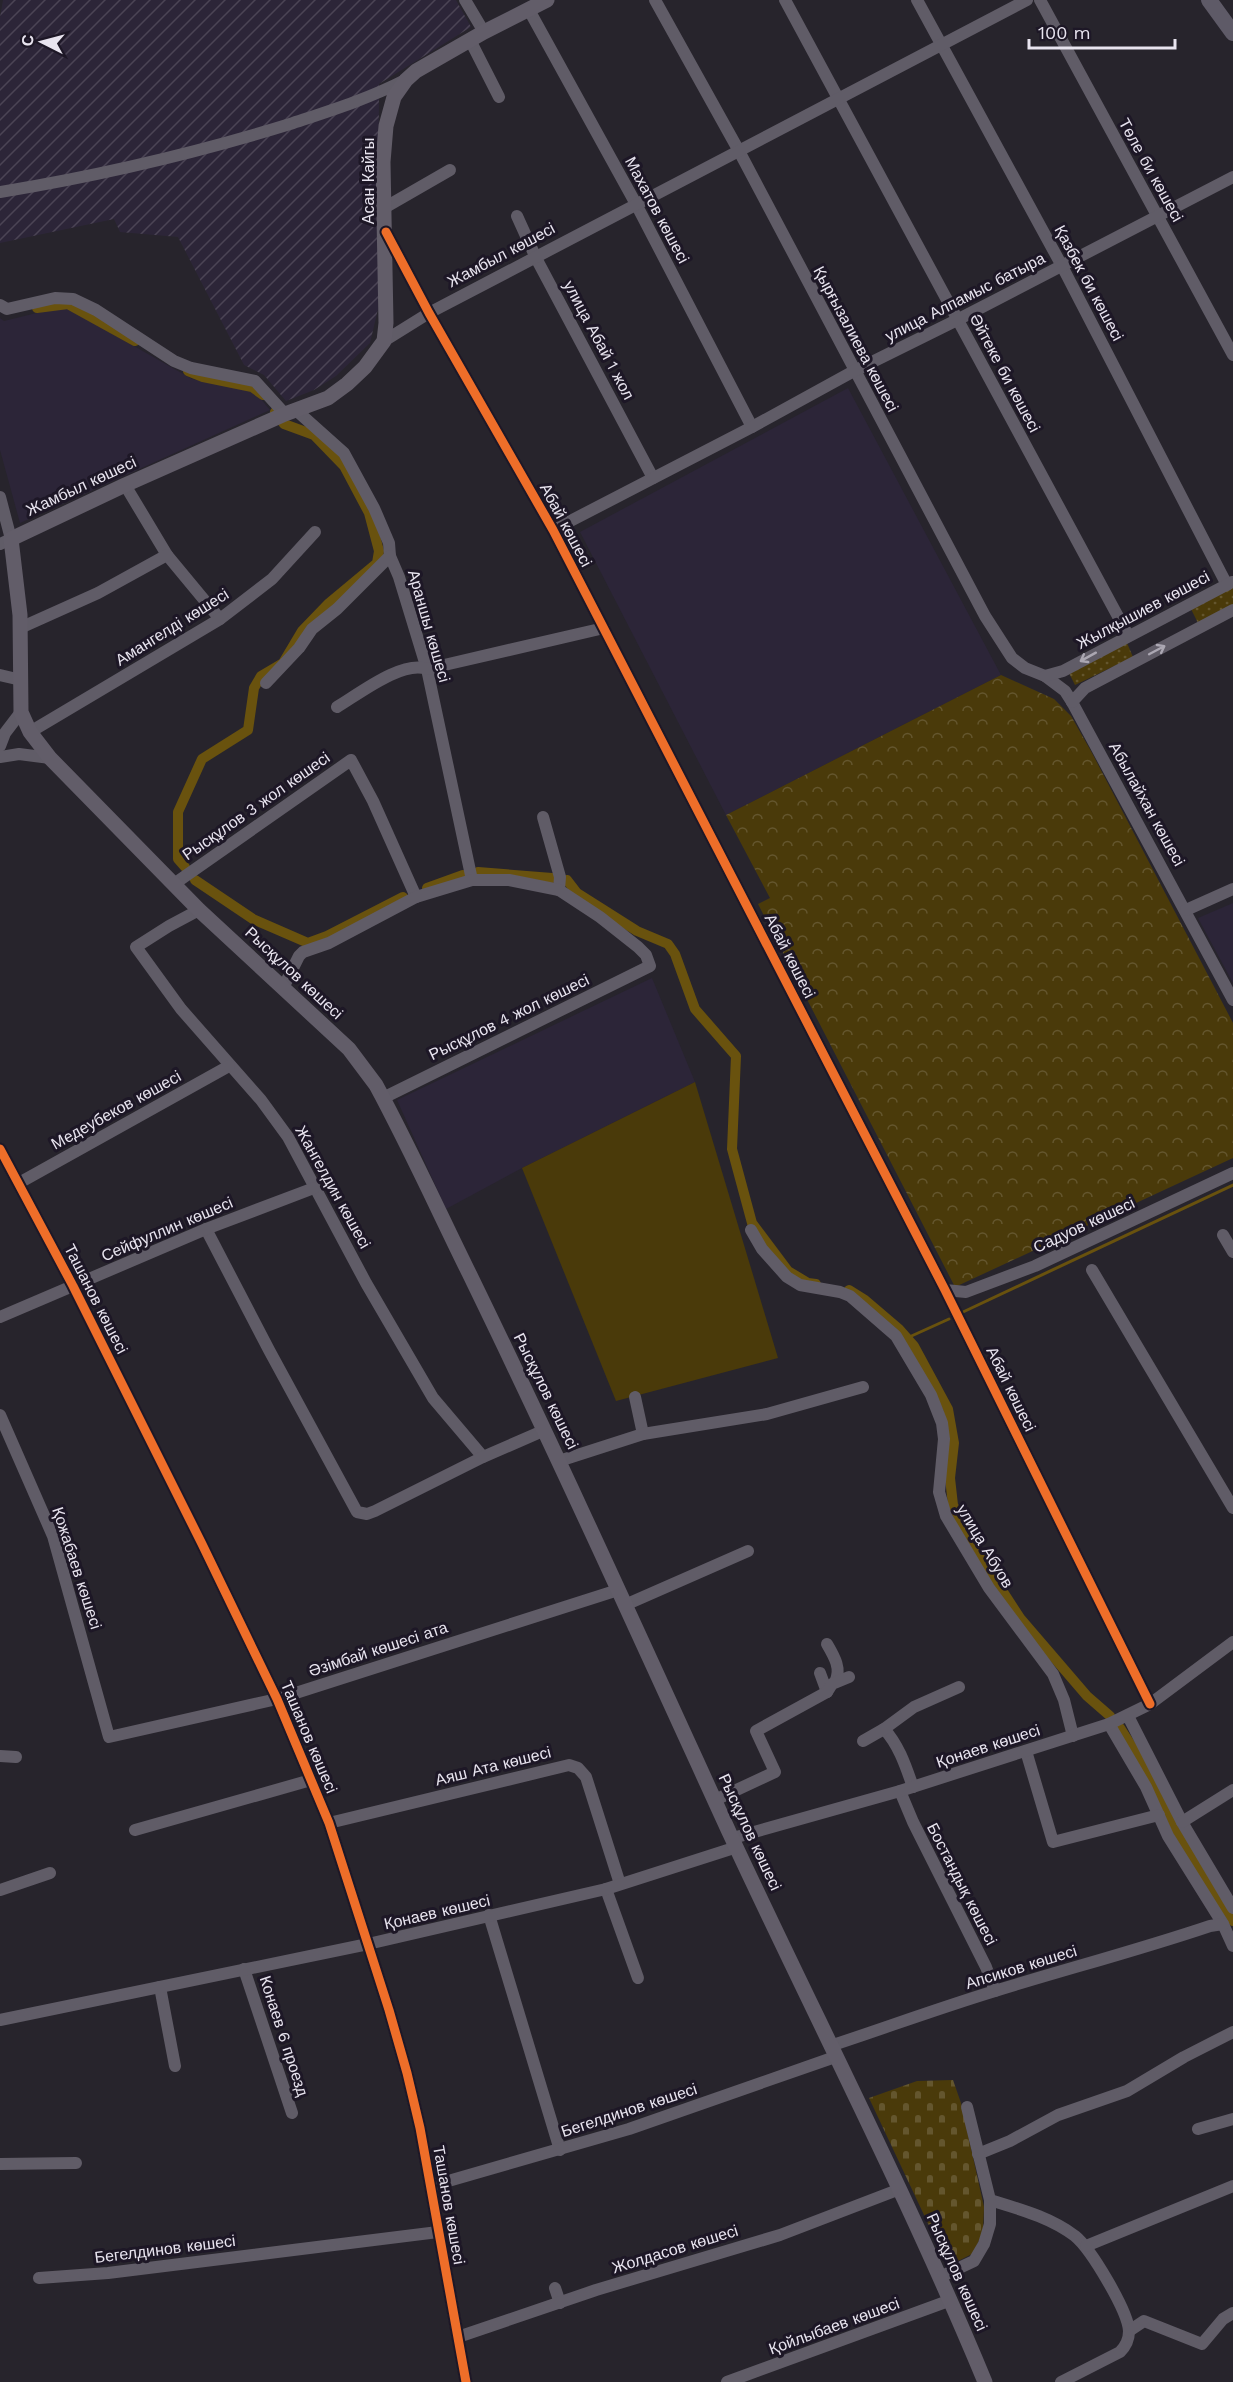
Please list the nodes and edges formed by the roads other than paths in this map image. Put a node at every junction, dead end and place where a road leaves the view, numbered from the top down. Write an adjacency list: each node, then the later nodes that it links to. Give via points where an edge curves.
1 (465, 0): 10 (street)
2 (654, 0): 16 (street, Қырғызалиева көшесі)
3 (784, 0): 15 (street, Әйтеке би көшесі)
4 (917, 0): 12 (street, Қазбек би көшесі)
5 (1027, 0): 12 (street, Жамбыл көшесі)
6 (1040, 0): 23 (street, Төле би көшесі)
7 (1209, 0): 9 (highway)
8 (538, 4): 10 (main road, Асан Кайгы); 20 (street, Махатов көшесі)
9 (1230, 21)
10 (484, 32): 11 (main road, Асан Кайгы)
11 (470, 40): 13 (main road, Асан Кайгы); 14 (street)
12 (939, 44): 15 (street, Жамбыл көшесі); 26 (street, Қазбек би көшесі)
13 (406, 80): 19 (street, via 368,98 251,136); 21 (main road, Асан Кайгы, via 391,105 386,126)
14 (499, 98)
15 (838, 98): 16 (street, Жамбыл көшесі); 29 (street, Әйтеке би көшесі)
16 (739, 151): 20 (street, Жамбыл көшесі); 32 (street, Қырғызалиева көшесі)
17 (450, 170): 21 (street)
18 (1233, 177): 23 (street, улица Алпамыс батыра)
19 (0, 192)
20 (636, 204): 25 (street, Жамбыл көшесі); 34 (street, Махатов көшесі)
21 (384, 208): 24 (main road, Асан Кайгы)
22 (517, 216): 25 (street, улица Абай 1 жол)
23 (1157, 216): 26 (street, улица Алпамыс батыра); 31 (street, Төле би көшесі)
24 (386, 232): 28 (street, Абай көшесі); 30 (main road, Асан Кайгы)
25 (536, 258): 28 (street, Жамбыл көшесі); 35 (street, улица Абай 1 жол)
26 (1062, 266): 29 (street, улица Алпамыс батыра); 45 (street, Қазбек би көшесі)
27 (0, 305): 33 (street, Араншы көшесі, via 7,309 55,298 73,299 174,361 255,381)
28 (429, 313): 30 (street, Жамбыл көшесі); 40 (street, Абай көшесі)
29 (957, 320): 32 (street, улица Алпамыс батыра); 50 (street, Әйтеке би көшесі)
30 (384, 341): 33 (main road, Жамбыл көшесі, via 365,367 338,392)
31 (1233, 355)
32 (854, 371): 34 (street, улица Алпамыс батыра); 54 (street, Қырғызалиева көшесі, via 1005,650 1025,669)
33 (289, 413): 36 (main road, Жамбыл көшесі); 44 (street, Араншы көшесі, via 335,444 351,464 382,525)
34 (752, 427): 35 (street, улица Алпамыс батыра)
35 (654, 478): 38 (street, улица Алпамыс батыра)
36 (125, 485): 42 (main road, Жамбыл көшесі); 43 (street)
37 (0, 497): 42 (street, Рысқұлов көшесі)
38 (584, 514): 39 (street); 40 (street, улица Алпамыс батыра)
39 (590, 526)
40 (553, 530): 49 (street, Абай көшесі)
41 (315, 531): 47 (street, Амангелді көшесі, via 272,579)
42 (6, 542): 48 (main road, Рысқұлов көшесі)
43 (167, 555): 47 (street); 48 (street, via 98,593)
44 (390, 556): 52 (street, Араншы көшесі); 56 (street, via 312,629)
45 (1230, 583): 50 (street, Жылқышиев көшесі)
46 (1233, 610): 58 (street, one-way to 46, via 1085,688)
47 (220, 619): 61 (street, Амангелді көшесі)
48 (21, 628): 55 (main road, Рысқұлов көшесі)
49 (604, 628): 52 (street); 87 (street, Абай көшесі)
50 (1128, 635): 51 (street, Жылқышиев көшесі, one-way to 51)
51 (1068, 668): 54 (street, Жылқышиев көшесі); 57 (street, Жылқышиев көшесі)
52 (427, 669): 59 (street, via 420,666 397,672); 66 (street, Араншы көшесі)
53 (0, 675): 55 (street)
54 (1045, 675): 57 (street, Абылайхан көшесі)
55 (21, 680): 60 (main road, Рысқұлов көшесі)
56 (266, 683)
57 (1065, 691): 58 (street, Абылайхан көшесі)
58 (1072, 702): 72 (street, Абылайхан көшесі)
59 (337, 707)
60 (21, 712): 61 (main road, Рысқұлов көшесі); 62 (street)
61 (30, 732): 64 (main road, Рысқұлов көшесі)
62 (0, 746)
63 (0, 758): 64 (street, via 19,754)
64 (50, 758): 67 (main road, Рысқұлов көшесі)
65 (543, 817): 69 (street)
66 (472, 880): 69 (street, via 509,880); 70 (street)
67 (174, 884): 70 (street, Рысқұлов 3 жол көшесі, via 351,760); 71 (main road, Рысқұлов көшесі)
68 (1233, 889): 72 (street)
69 (560, 890): 76 (street, Рысқұлов 4 жол көшесі, via 638,947 650,966)
70 (416, 897): 73 (street, via 328,944 303,952)
71 (199, 910): 73 (main road, Рысқұлов көшесі); 75 (street, Жангелдин көшесі, via 136,947 181,1009)
72 (1186, 910): 74 (street)
73 (284, 986): 76 (main road, Рысқұлов көшесі, via 349,1049)
74 (1233, 1000)
75 (229, 1065): 79 (street, Медеубеков көшесі); 80 (street, Жангелдин көшесі, via 288,1137)
76 (383, 1098): 92 (main road, Рысқұлов көшесі)
77 (0, 1149): 79 (street, Ташанов көшесі)
78 (1233, 1173): 87 (street, Садуов көшесі, via 1035,1266 966,1292)
79 (19, 1183): 86 (street, Ташанов көшесі)
80 (314, 1188): 81 (street, Сейфуллин көшесі); 94 (street, Жангелдин көшесі, via 433,1398)
81 (206, 1229): 86 (street, Сейфуллин көшесі); 94 (street, via 357,1512 375,1511)
82 (751, 1230): 111 (street, улица Абуов, via 787,1277 800,1285 850,1296 896,1336 931,1395 942,1423 939,1492 946,1516 989,1588 1053,1674)
83 (1223, 1235): 84 (street)
84 (1233, 1252)
85 (1092, 1270): 96 (street)
86 (73, 1286): 88 (street, Сейфуллин көшесі); 106 (street, Ташанов көшесі)
87 (945, 1290): 107 (street, Абай көшесі)
88 (0, 1317)
89 (863, 1387): 93 (street, via 767,1414)
90 (635, 1397): 93 (street)
91 (0, 1414): 112 (street, Қожабаев көшесі, via 53,1536)
92 (545, 1430): 94 (street); 95 (main road, Рысқұлов көшесі)
93 (643, 1434): 95 (street)
94 (483, 1457)
95 (559, 1461): 98 (main road, Рысқұлов көшесі)
96 (1233, 1509)
97 (748, 1551): 99 (street)
98 (618, 1590): 99 (main road, Рысқұлов көшесі); 106 (street, Әзімбай көшесі ата)
99 (625, 1605): 120 (main road, Рысқұлов көшесі)
100 (1233, 1642): 107 (street, Қонаев көшесі)
101 (827, 1644): 104 (street, via 837,1665 838,1677)
102 (820, 1673): 104 (street)
103 (849, 1677): 104 (street)
104 (831, 1687): 120 (street, via 756,1731 775,1772)
105 (959, 1687): 110 (street, via 914,1707)
106 (277, 1699): 112 (street, Әзімбай көшесі ата); 117 (street, Ташанов көшесі)
107 (1150, 1704): 108 (street, Қонаев көшесі)
108 (1128, 1716): 109 (street, Қонаев көшесі); 122 (street)
109 (1109, 1724): 111 (street, Қонаев көшесі); 121 (street)
110 (884, 1730): 113 (street); 118 (street, Бостандық көшесі, via 906,1768)
111 (1073, 1736): 114 (street, Қонаев көшесі)
112 (109, 1737)
113 (863, 1741)
114 (1026, 1751): 118 (street, Қонаев көшесі); 121 (street, via 1053,1842)
115 (0, 1756): 116 (street)
116 (16, 1757)
117 (311, 1780): 123 (street, Ташанов көшесі); 124 (street)
118 (906, 1789): 125 (street, Қонаев көшесі); 138 (street, Бостандық көшесі, via 913,1822)
119 (1233, 1790): 122 (street)
120 (715, 1800): 125 (main road, Рысқұлов көшесі)
121 (1158, 1815): 132 (street)
122 (1182, 1822): 130 (street)
123 (329, 1823): 127 (street, Аяш Ата көшесі, via 569,1765 586,1777); 133 (street, Ташанов көшесі)
124 (135, 1830)
125 (735, 1843): 127 (street, Қонаев көшесі); 141 (main road, Рысқұлов көшесі)
126 (50, 1873): 129 (street)
127 (620, 1884): 128 (street, Қонаев көшесі)
128 (606, 1889): 131 (street, Қонаев көшесі); 136 (street)
129 (0, 1890)
130 (1233, 1908)
131 (489, 1915): 133 (street, Қонаев көшесі); 147 (street)
132 (1223, 1924): 134 (street); 138 (street, Апсиков көшесі)
133 (368, 1944): 135 (street, Қонаев көшесі); 151 (street, Ташанов көшесі, via 407,2073)
134 (1233, 1946)
135 (244, 1969): 137 (street, Қонаев көшесі); 144 (street, Конаев 6 проезд)
136 (638, 1978)
137 (160, 1987): 139 (street, Қонаев көшесі); 142 (street)
138 (995, 1991): 141 (street, Апсиков көшесі, via 888,2025)
139 (0, 2020)
140 (1233, 2032): 148 (street, via 1127,2091 1066,2112)
141 (833, 2052): 147 (street, Бегелдинов көшесі, via 677,2114); 153 (main road, Рысқұлов көшесі)
142 (175, 2066)
143 (967, 2107): 148 (street)
144 (292, 2113)
145 (1233, 2120): 146 (street)
146 (1198, 2129)
147 (560, 2150): 151 (street, Бегелдинов көшесі)
148 (978, 2154): 154 (street)
149 (76, 2163): 150 (street)
150 (0, 2164)
151 (431, 2186): 155 (street, Ташанов көшесі)
152 (1233, 2186): 156 (street)
153 (900, 2189): 157 (main road, Рысқұлов көшесі); 161 (street, Жолдасов көшесі, via 780,2235)
154 (990, 2200): 156 (street, via 1043,2218); 157 (street, via 990,2224 979,2254 966,2266)
155 (438, 2232): 158 (street, Бегелдинов көшесі); 164 (street, Ташанов көшесі)
156 (1086, 2246): 163 (street, via 1121,2307)
157 (940, 2277): 160 (main road, Рысқұлов көшесі)
158 (39, 2278)
159 (555, 2288): 161 (street)
160 (951, 2300): 166 (street, Қойлыбаев көшесі); 167 (main road, Рысқұлов көшесі)
161 (561, 2303): 164 (street, Жолдасов көшесі)
162 (1233, 2313): 163 (street, via 1202,2344 1144,2321)
163 (1129, 2331): 168 (street, via 1120,2352)
164 (458, 2337): 165 (street, Ташанов көшесі)
165 (466, 2382)
166 (727, 2382)
167 (985, 2382)
168 (1061, 2382)

